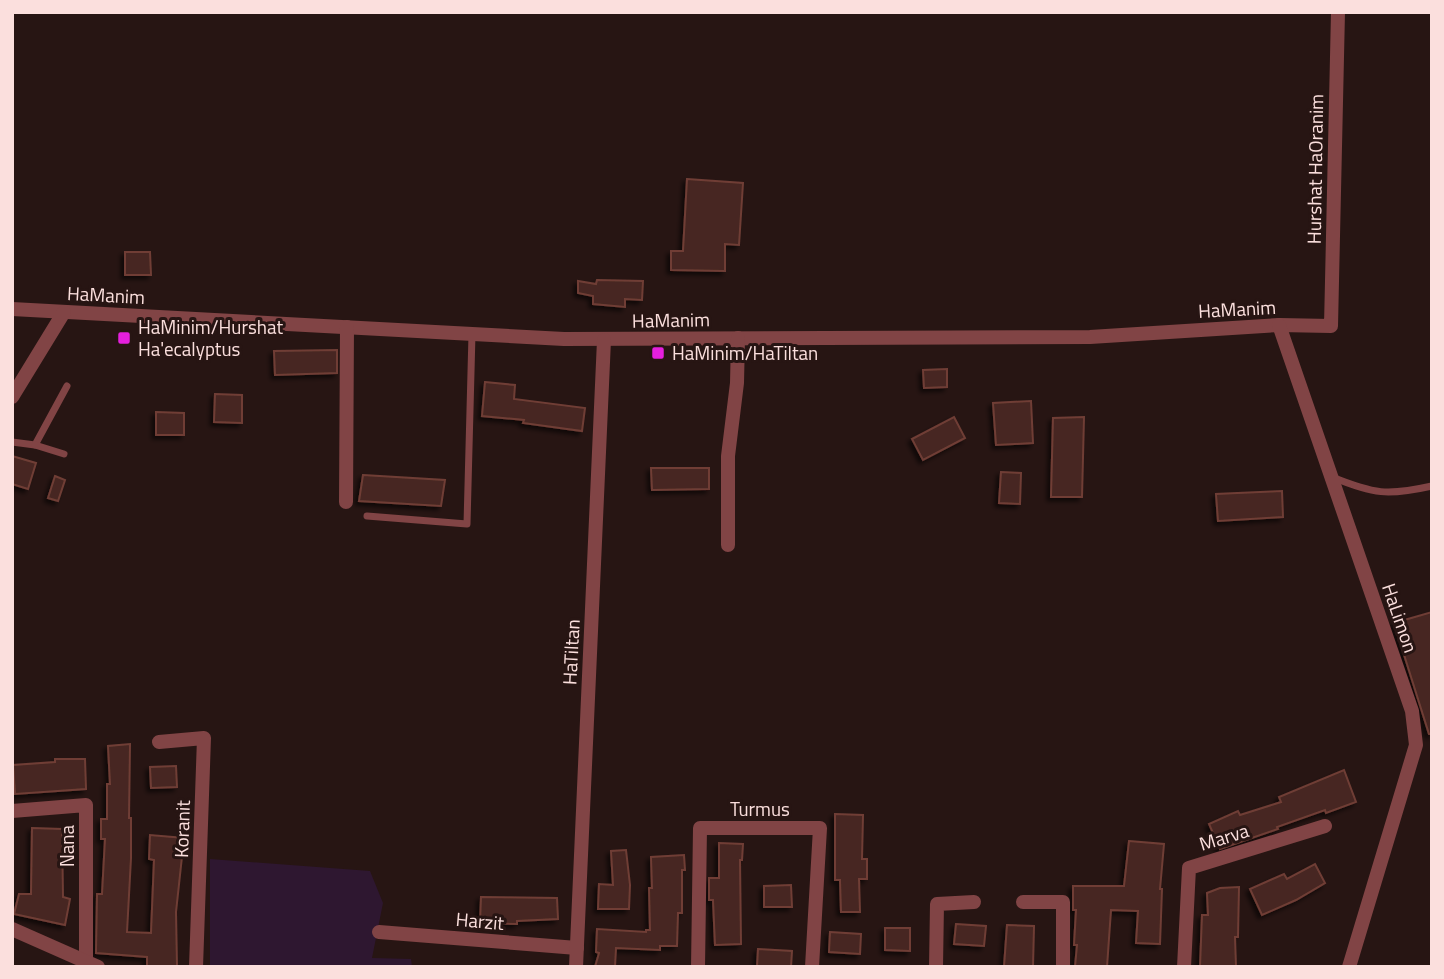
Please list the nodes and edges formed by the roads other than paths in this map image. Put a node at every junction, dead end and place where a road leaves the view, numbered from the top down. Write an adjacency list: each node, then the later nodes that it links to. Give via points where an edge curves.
1 (1338, 12): 5 (street, Hurshat HaOranim)
2 (12, 309): 3 (street, HaManim)
3 (64, 312): 6 (street, HaManim); 11 (street)
4 (1279, 326): 5 (street, HaManim); 8 (street, HaManim, via 1090,337); 15 (street, HaLimon)
5 (1331, 326)
6 (347, 327): 7 (street, HaManim); 17 (street)
7 (472, 334): 9 (street, HaManim); 18 (lane, via 467,524)
8 (738, 338): 9 (street, HaManim); 19 (street, via 728,456)
9 (604, 340): 27 (street, HaTiltan)
10 (67, 386): 13 (lane)
11 (12, 397)
12 (12, 442): 13 (lane)
13 (35, 445): 14 (lane)
14 (64, 454)
15 (1331, 477): 16 (lane, via 1374,492); 36 (street, HaLimon, via 1412,711 1416,745)
16 (1432, 486)
17 (346, 502)
18 (366, 516)
19 (728, 545)
20 (159, 742): 29 (street, Koranit, via 204,738)
21 (12, 811): 28 (street, Nana, via 86,804)
22 (1325, 826): 35 (street, Marva, via 1189,868)
23 (974, 902): 33 (street, via 937,904)
24 (1023, 902): 34 (street, via 1063,902)
25 (12, 929): 28 (street)
26 (379, 932): 27 (street, Harzit)
27 (577, 948): 30 (street, HaTiltan)
28 (92, 964)
29 (196, 967)
30 (576, 967)
31 (698, 967): 32 (street, Turmus, via 700,828 820,828)
32 (812, 967)
33 (936, 967)
34 (1063, 967)
35 (1184, 967)
36 (1349, 967)

